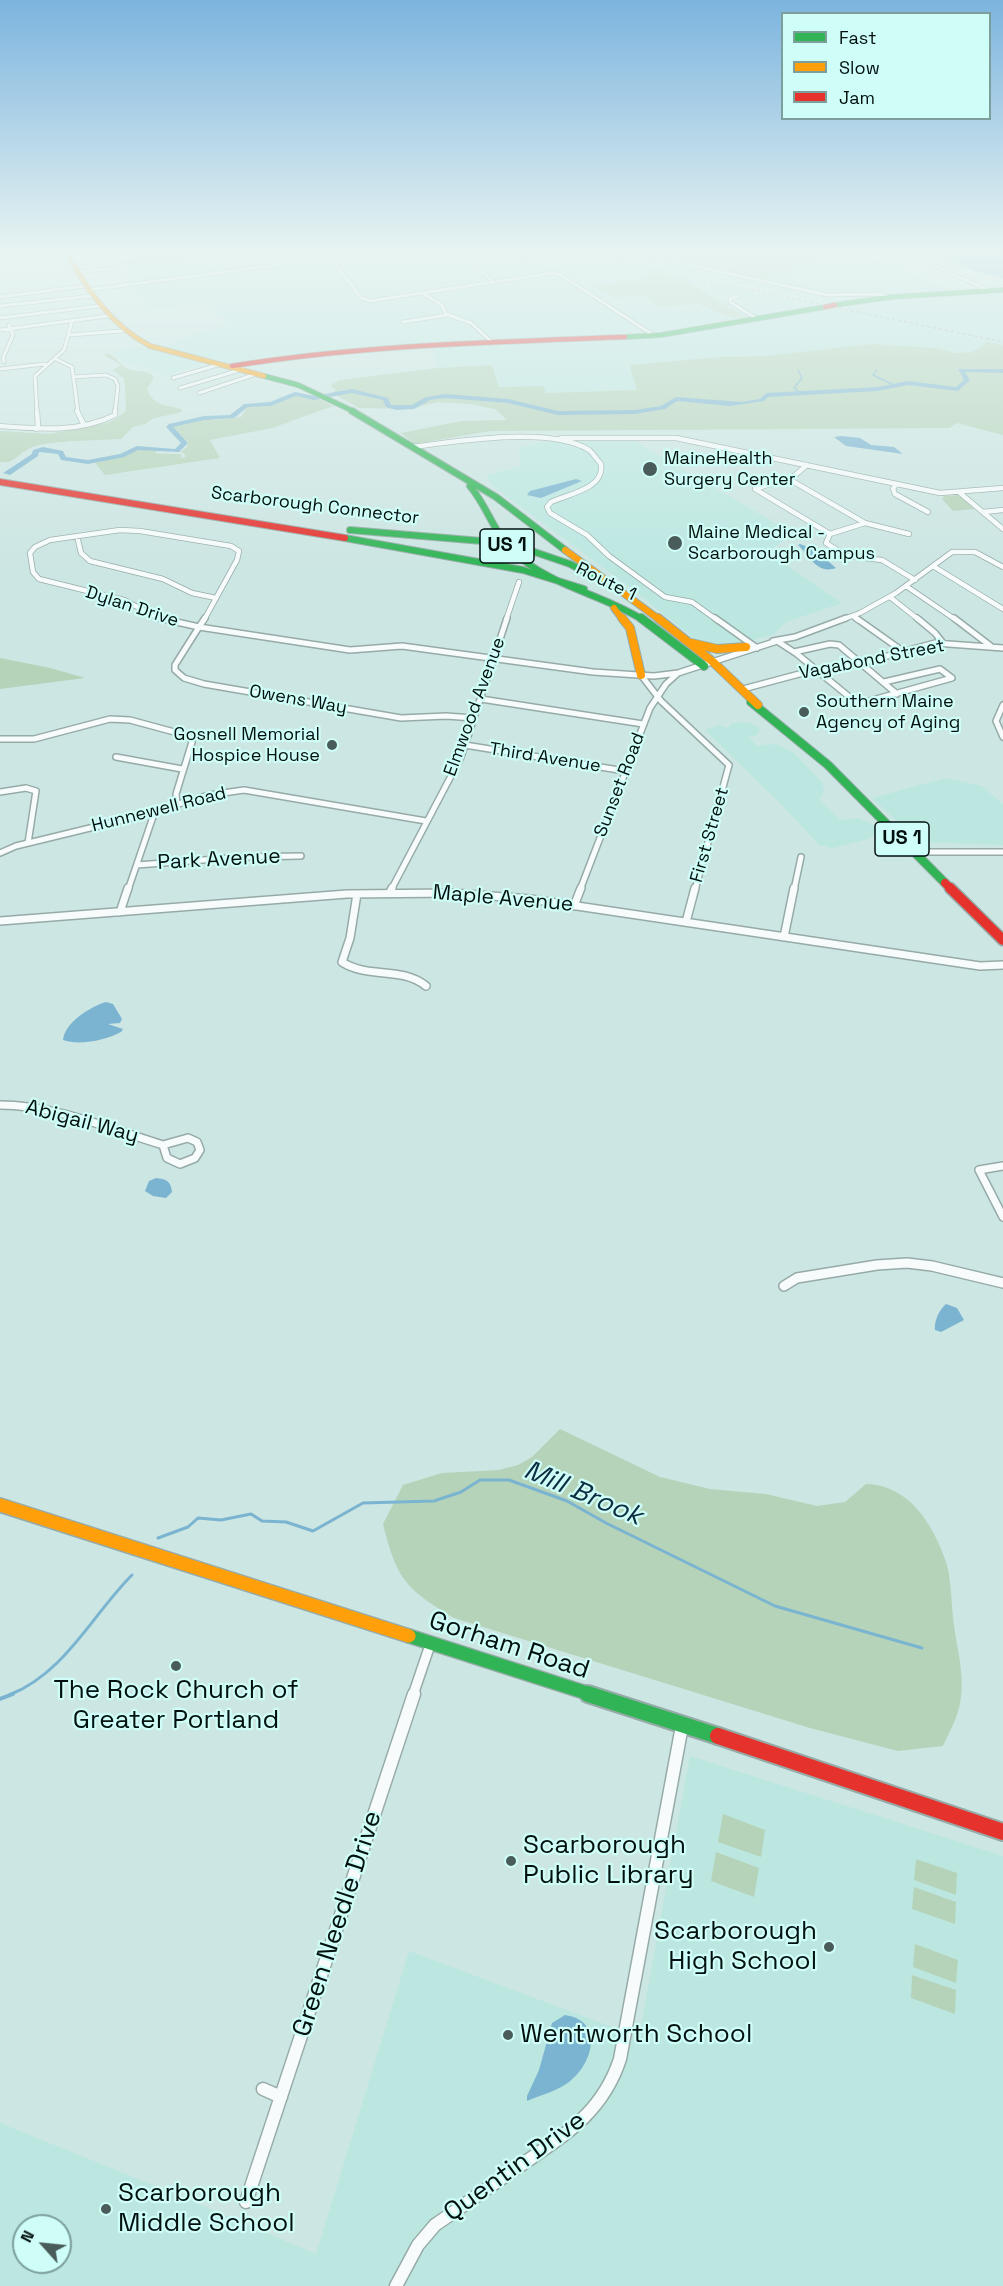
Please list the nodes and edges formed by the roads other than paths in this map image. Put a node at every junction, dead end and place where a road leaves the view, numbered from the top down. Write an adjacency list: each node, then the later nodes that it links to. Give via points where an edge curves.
1 (3, 358): 5 (street)
2 (197, 358): 7 (main road, US 1)
3 (278, 358): 7 (main road)
4 (56, 359): 6 (street); 10 (street, via 71,365)
5 (4, 362)
6 (47, 364): 8 (street); 17 (street, via 34,378)
7 (234, 367): 9 (main road, US 1); 11 (street); 12 (street)
8 (0, 369)
9 (259, 373): 13 (street); 20 (main road, Route 1 / US 1, via 324,396)
10 (73, 377): 14 (street, via 78,416); 14 (street, via 109,376 117,384 116,415)
11 (173, 378)
12 (180, 388)
13 (199, 393)
14 (84, 425): 17 (street)
15 (0, 426): 16 (street)
16 (8, 427): 17 (street); 18 (street)
17 (36, 429)
18 (0, 433)
19 (553, 439): 20 (street, via 472,438); 21 (street, via 673,437); 54 (street, via 580,446 599,460 602,469 591,485 551,502 550,513 587,535 665,597 692,602)
20 (413, 447): 23 (main road, Route 1 / US 1)
21 (807, 465): 24 (street); 26 (street)
22 (0, 475): 44 (main road, Scarborough Connector, bridge, via 316,526 494,542 570,564)
23 (458, 475): 34 (main road, Route 1 / US 1); 43 (main road, Route 1 / US 1, via 485,502 500,536 514,553)
24 (787, 478): 32 (street); 35 (street, via 754,489)
25 (0, 482): 43 (main road, Scarborough Connector, via 422,550 523,570)
26 (896, 484): 28 (street); 30 (street, via 895,494)
27 (1003, 488): 28 (street)
28 (960, 493): 31 (street)
29 (1003, 510): 31 (street)
30 (928, 512)
31 (983, 512): 33 (street)
32 (865, 523): 35 (street); 36 (street)
33 (1003, 529)
34 (540, 530): 44 (main road, Route 1 / US 1); 51 (main road, via 580,554 651,607)
35 (830, 534): 40 (street, via 826,543 837,551 882,561)
36 (909, 534)
37 (76, 536): 47 (street, via 81,553 90,561 163,579 192,593); 47 (street, Dylan Drive, via 140,531 234,548 239,551 238,559); 50 (street, Dylan Drive, via 50,540 32,549 35,576 115,597 158,618)
38 (933, 566): 39 (street, via 950,553 962,550); 40 (street); 48 (street)
39 (1003, 567)
40 (915, 580): 42 (street)
41 (519, 582): 59 (street, Elmwood Avenue)
42 (906, 586): 46 (street); 55 (street)
43 (584, 589): 45 (main road, Route 1 / US 1)
44 (619, 590): 51 (main road, Route 1 / US 1)
45 (596, 594): 60 (main road, Route 1 / US 1); 64 (main road, via 627,622)
46 (890, 597): 49 (street); 53 (street)
47 (216, 598): 50 (street, Dylan Drive)
48 (1003, 609)
49 (853, 616): 52 (street); 58 (street)
50 (197, 627): 59 (street, via 350,650 402,646); 73 (street, Owens Way, via 175,668 178,675 188,680 398,717)
51 (679, 636): 54 (main road, via 712,648); 60 (main road, Route 1 / US 1)
52 (777, 641): 54 (street); 57 (street)
53 (943, 643): 55 (street, Vagabond Street); 58 (street, Vagabond Street)
54 (752, 647): 60 (street); 60 (street)
55 (992, 647): 56 (street, Vagabond Street)
56 (1003, 648)
57 (794, 652): 61 (street, via 835,644); 62 (street)
58 (904, 652): 61 (street, Vagabond Street)
59 (495, 658): 64 (street); 70 (street, Elmwood Avenue)
60 (705, 662): 63 (street); 64 (street); 67 (main road, Route 1 / US 1); 71 (main road, Route 1 / US 1, via 739,694)
61 (861, 663): 62 (street, Vagabond Street); 65 (street)
62 (817, 671): 67 (street, Vagabond Street); 68 (street, via 858,704)
63 (678, 673): 64 (street); 66 (street, Sunset Road)
64 (644, 680): 66 (street); 69 (street, First Street)
65 (884, 682): 68 (street); 68 (street, via 940,669 951,675 952,679)
66 (666, 684): 69 (street, Sunset Road)
67 (743, 689): 71 (main road, Route 1 / US 1)
68 (897, 694)
69 (657, 696): 74 (street, Sunset Road); 99 (street, First Street, via 729,765)
70 (481, 699): 73 (street, Elmwood Avenue); 74 (street)
71 (758, 705): 87 (main road, Route 1 / US 1, via 821,759)
72 (1003, 705): 75 (street, via 996,721)
73 (474, 718): 77 (street, Elmwood Avenue)
74 (643, 724): 80 (street, Sunset Road)
75 (1003, 738)
76 (0, 740): 79 (street, via 34,739 104,720 130,720 189,735 191,745)
77 (465, 745): 80 (street, Third Avenue); 84 (street, Elmwood Avenue)
78 (116, 757): 79 (street)
79 (182, 769): 82 (street)
80 (625, 771): 96 (street, Sunset Road)
81 (0, 792): 85 (street, via 26,788 36,791)
82 (177, 804): 83 (street, Hunnewell Road); 84 (street, Hunnewell Road, via 213,794 251,790)
83 (155, 811): 85 (street, Hunnewell Road); 93 (street)
84 (426, 821): 94 (street, Elmwood Avenue)
85 (28, 843): 89 (street, Hunnewell Road)
86 (291, 847): 90 (street)
87 (914, 852): 88 (street); 101 (main road, Route 1 / US 1)
88 (1003, 852)
89 (0, 853)
90 (288, 856): 91 (street, Park Avenue); 93 (street, Park Avenue)
91 (301, 856)
92 (801, 857): 100 (street)
93 (137, 865): 97 (street)
94 (390, 892): 95 (street, Maple Avenue); 96 (street, Maple Avenue, via 481,895)
95 (357, 894): 97 (street, Maple Avenue); 103 (street, via 342,962 362,969 409,975)
96 (574, 906): 99 (street, Maple Avenue)
97 (120, 912): 98 (street, Maple Avenue)
98 (0, 921)
99 (686, 922): 100 (street, Maple Avenue)
100 (784, 937): 102 (street, Maple Avenue, via 981,966)
101 (1003, 940)
102 (1003, 965)
103 (426, 986)
104 (0, 1104): 105 (street, Abigail Way, via 40,1108)
105 (163, 1145): 105 (street, Abigail Way, via 167,1158 180,1164 195,1158 200,1150 197,1142 188,1138)
106 (1003, 1166): 107 (street, via 980,1170)
107 (1003, 1217)
108 (1003, 1283): 109 (street, via 907,1263 797,1278)
109 (784, 1286)
110 (0, 1505): 111 (main road, Gorham Road)
111 (430, 1645): 112 (main road, Gorham Road); 115 (street, Green Needle Drive)
112 (682, 1724): 113 (main road, Gorham Road); 117 (street, Quentin Drive, via 620,2059 610,2086 578,2125 435,2225 418,2245)
113 (1003, 1832)
114 (262, 2089): 115 (street)
115 (281, 2097): 116 (street, Green Needle Drive)
116 (246, 2202)
117 (396, 2286)

